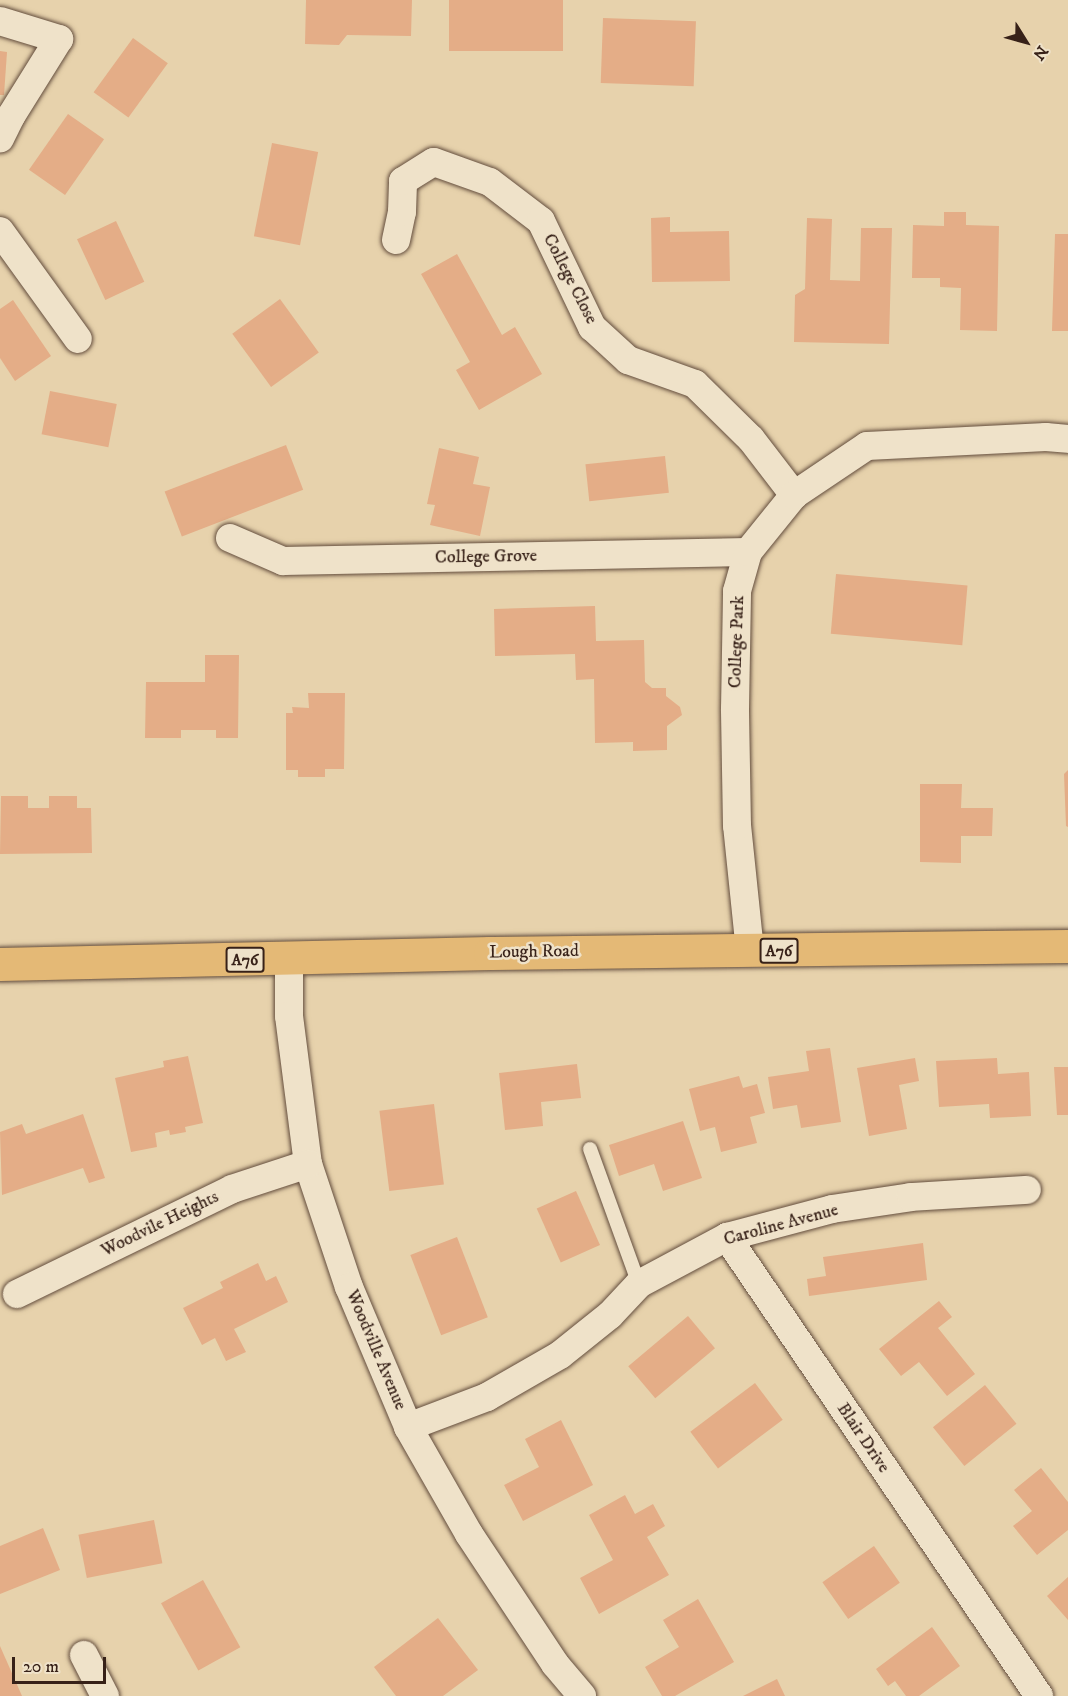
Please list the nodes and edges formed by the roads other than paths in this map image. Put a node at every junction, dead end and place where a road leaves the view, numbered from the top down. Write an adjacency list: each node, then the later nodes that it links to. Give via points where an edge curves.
1 (0, 21): 2 (street, via 59,39)
2 (0, 139)
3 (0, 231): 5 (street)
4 (396, 240): 7 (street, College Close, via 403,182 434,162 490,182 541,221 592,327 628,360 695,384 751,439)
5 (78, 339)
6 (1068, 439): 7 (street, College Park, via 867,446)
7 (794, 495): 9 (street, College Park)
8 (230, 538): 9 (street, College Grove, via 284,561)
9 (748, 552): 11 (street, College Park, via 737,591 735,709 737,826)
10 (1068, 946): 11 (main road, Lough Road / A76)
11 (750, 951): 12 (main road, Lough Road / A76, via 490,952)
12 (289, 959): 13 (main road, Lough Road / A76); 15 (street, Woodville Avenue, via 289,1016)
13 (0, 964)
14 (590, 1149): 18 (lane)
15 (308, 1164): 19 (street, Woodvile Heights, via 232,1189); 20 (street, Woodville Avenue, via 349,1287)
16 (1027, 1190): 17 (street, Caroline Avenue, via 911,1197 832,1209)
17 (727, 1237): 18 (street, Caroline Avenue); 24 (street, Blair Drive)
18 (639, 1284): 20 (street, Caroline Avenue, via 610,1315 560,1355 487,1397)
19 (17, 1294)
20 (408, 1427): 23 (street, Woodville Avenue, via 469,1534 555,1664)
21 (84, 1655): 22 (street)
22 (105, 1696)
23 (582, 1696)
24 (1039, 1696)

